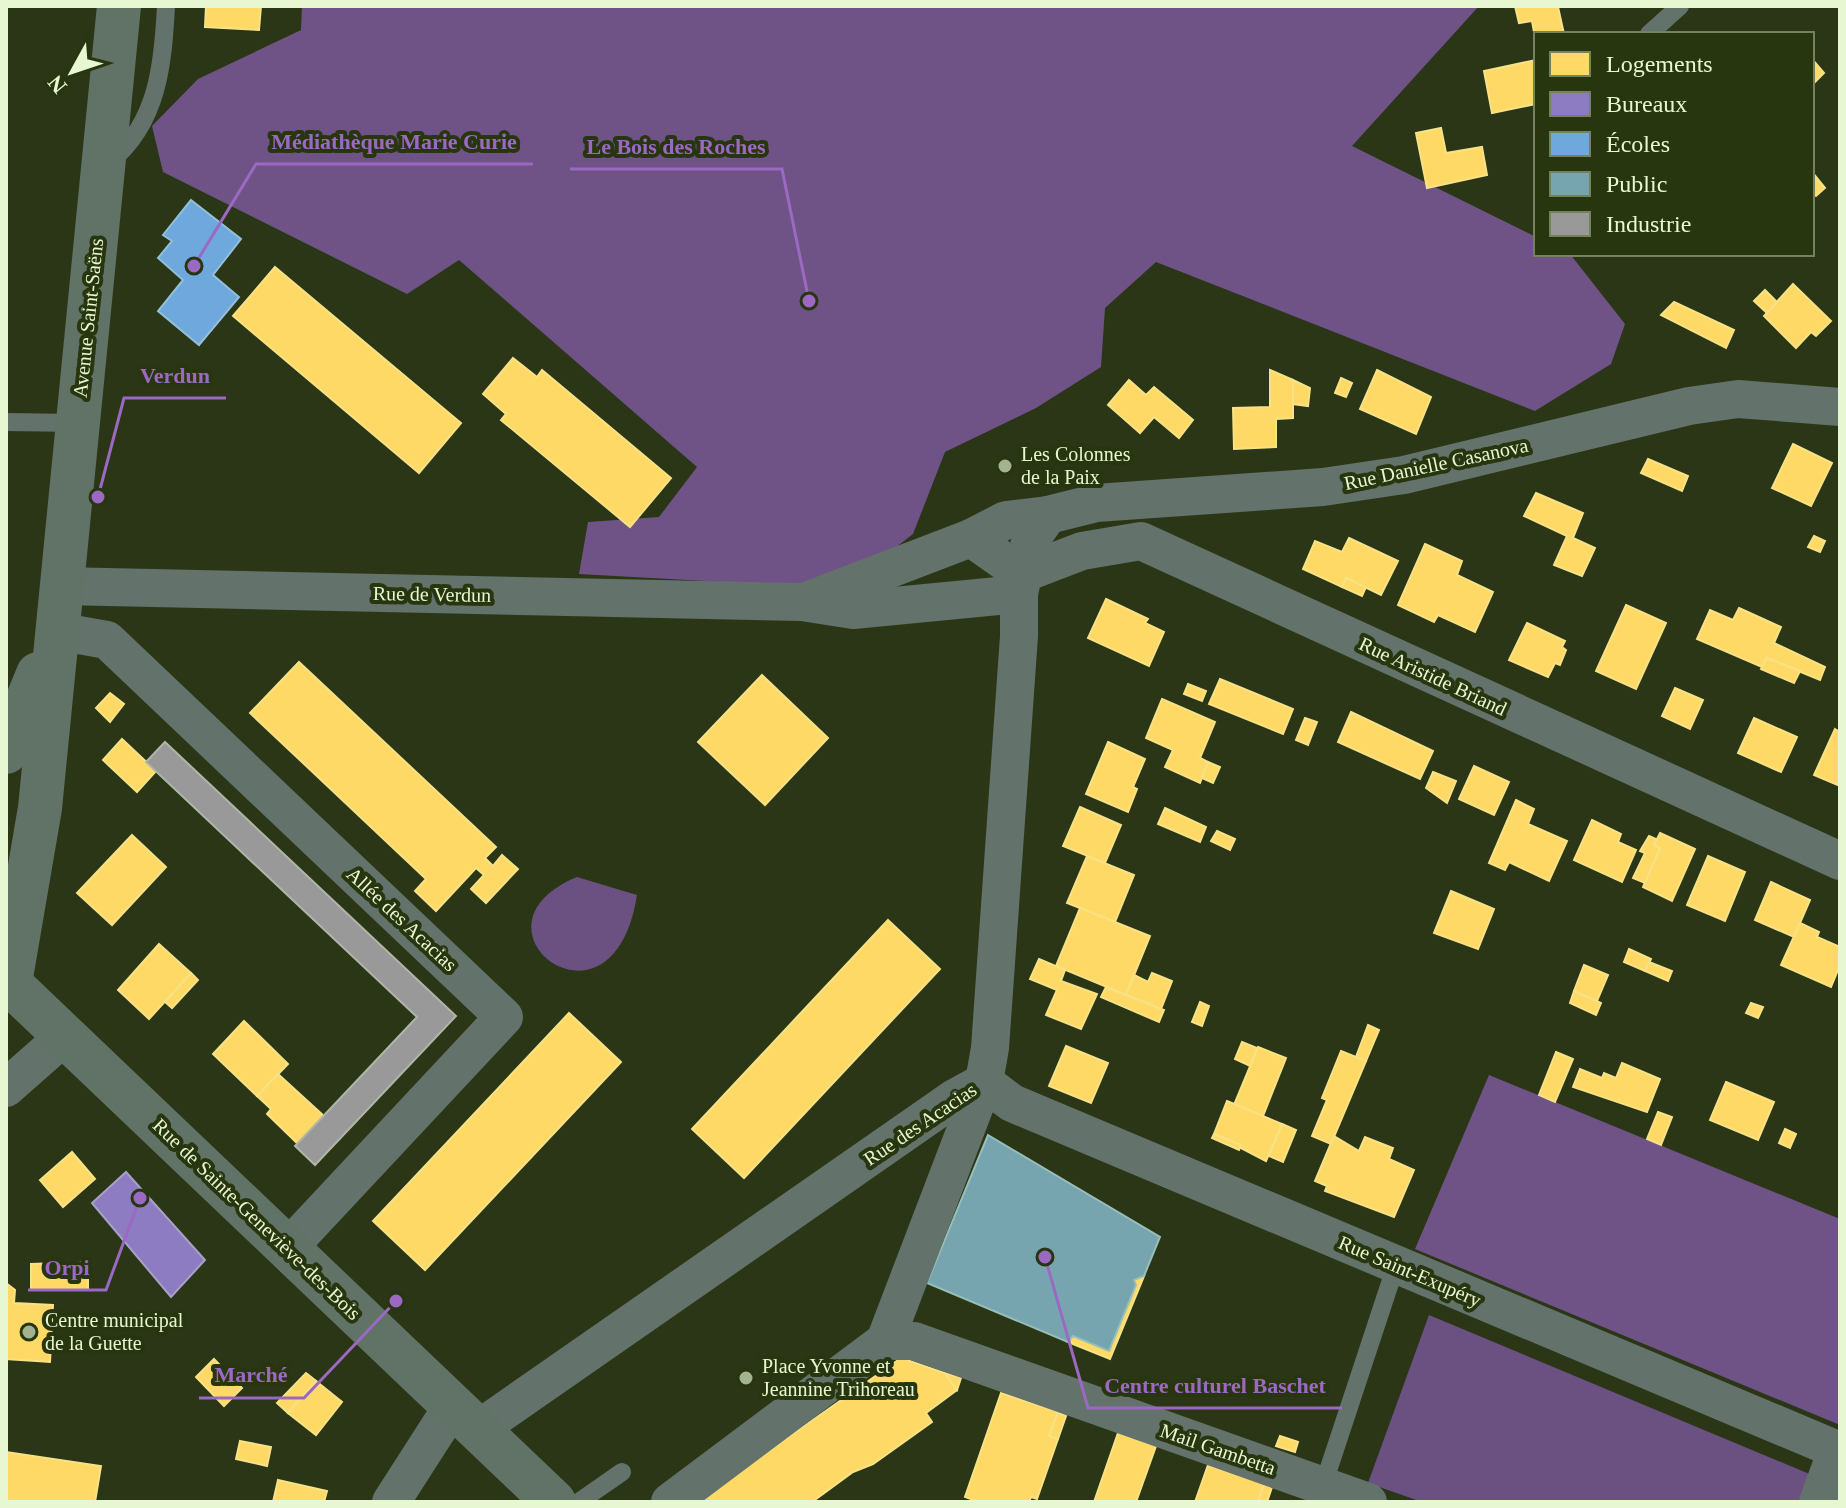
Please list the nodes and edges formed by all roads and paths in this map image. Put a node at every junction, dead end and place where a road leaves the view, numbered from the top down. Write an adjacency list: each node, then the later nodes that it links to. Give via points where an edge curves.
1 (119, 6): 5 (street, Avenue Saint-Saëns)
2 (166, 6): 5 (lane, via 164,57 152,107 131,144)
3 (1680, 6): 4 (lane)
4 (1651, 32)
5 (105, 165): 8 (street, Avenue Saint-Saëns)
6 (1840, 407): 9 (street, Rue Danielle Casanova, via 1738,399 1689,406 1404,475 1323,487)
7 (6, 422): 8 (lane)
8 (78, 423): 14 (street, Avenue Saint-Saëns)
9 (1143, 498): 10 (street, Rue Danielle Casanova); 12 (street)
10 (1048, 515): 11 (street, Rue de Verdun, via 1006,520); 13 (street, via 1030,541)
11 (971, 538): 13 (street); 15 (street, Rue de Verdun)
12 (1141, 541): 13 (street, via 1082,551); 18 (street, Rue Aristide Briand)
13 (1020, 584): 15 (street, Rue de Verdun, via 853,610); 21 (street, Rue des Acacias)
14 (61, 586): 15 (street, Rue de Verdun); 16 (street, Avenue Saint-Saëns)
15 (802, 602)
16 (56, 631): 17 (street, Avenue Saint-Saëns); 19 (street, Avenue Saint-Saëns, via 40,808); 23 (street, Allée des Acacias, via 107,640 504,1017)
17 (6, 752)
18 (1840, 861)
19 (8, 982): 20 (street, Rue de Sainte-Geneviève-des-Bois)
20 (65, 1036): 22 (street); 23 (street, Rue de Sainte-Geneviève-des-Bois)
21 (984, 1082): 24 (street, Rue Saint-Exupéry, via 1012,1103); 25 (street); 26 (street, Rue des Acacias)
22 (6, 1088)
23 (288, 1248): 26 (street, Rue de Sainte-Geneviève-des-Bois)
24 (1396, 1265): 27 (street, Rue Saint-Exupéry); 29 (lane)
25 (885, 1341): 29 (street, Mail Gambetta, via 914,1341); 33 (street)
26 (464, 1419): 30 (street); 31 (street, Rue de Sainte-Geneviève-des-Bois)
27 (1838, 1451): 35 (street)
28 (622, 1472): 32 (lane)
29 (1321, 1494): 34 (street, Mail Gambetta)
30 (391, 1502)
31 (554, 1502)
32 (579, 1502)
33 (670, 1502)
34 (1368, 1502)
35 (1818, 1502)

